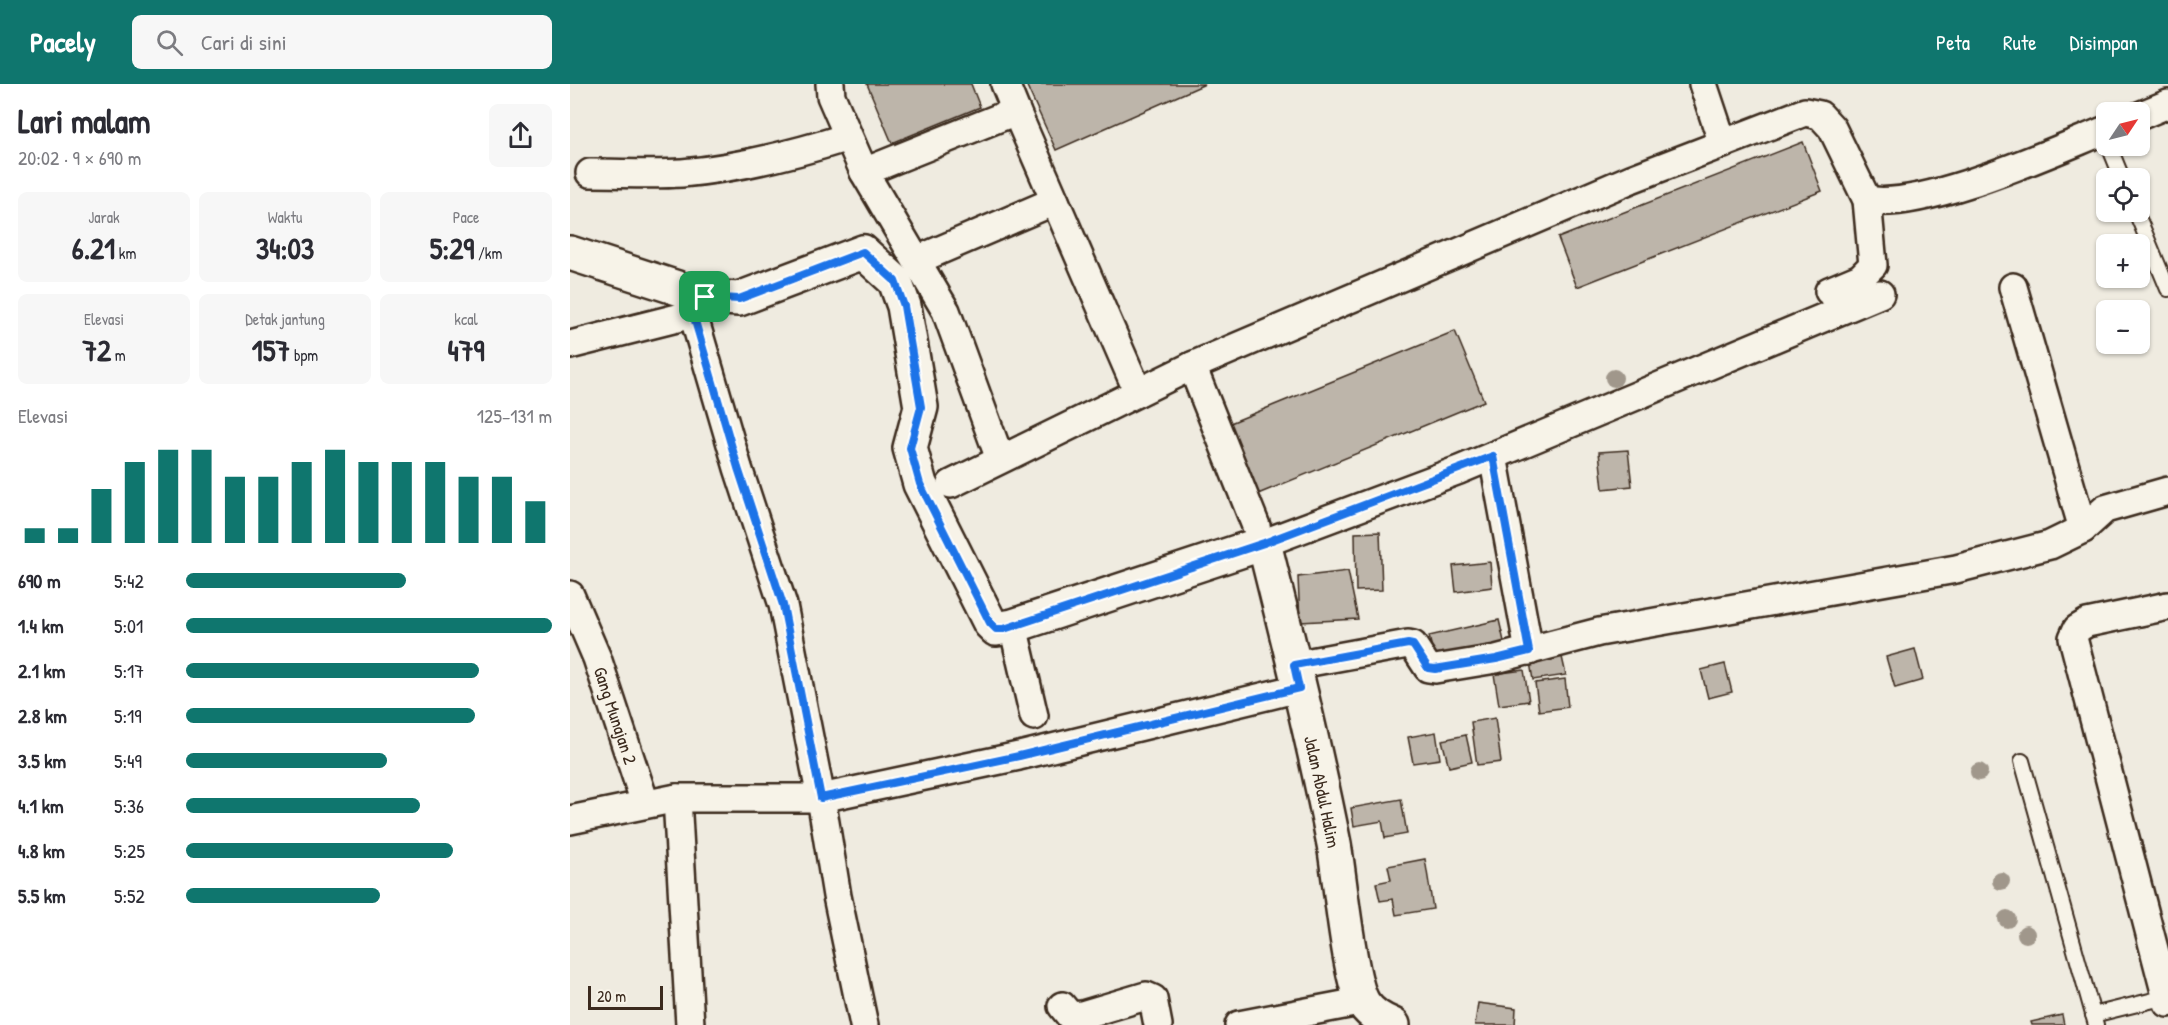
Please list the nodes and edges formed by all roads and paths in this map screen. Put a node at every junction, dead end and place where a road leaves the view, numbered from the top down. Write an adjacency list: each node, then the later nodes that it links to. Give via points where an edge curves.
1 (830, 84): 7 (street)
2 (1005, 84): 5 (street)
3 (1703, 84): 9 (street)
4 (2168, 104): 6 (street)
5 (1016, 111): 10 (street); 13 (street)
6 (2150, 111)
7 (848, 136): 10 (street); 11 (street, via 784,157 739,165 682,173)
8 (2096, 139): 12 (street, via 1961,186 1893,202)
9 (1723, 144): 12 (street, via 1805,112 1820,115 1832,128); 23 (street)
10 (864, 172): 16 (street, via 900,238)
11 (590, 173)
12 (1867, 200): 19 (street, via 1873,265 1860,278)
13 (1055, 201): 16 (street); 24 (street)
14 (2140, 222): 18 (lane)
15 (570, 253): 21 (street)
16 (917, 260): 26 (street, via 946,311)
17 (2013, 287): 29 (street)
18 (2168, 289)
19 (1829, 291)
20 (1880, 294): 25 (street)
21 (699, 306): 22 (street); 33 (street, via 739,299 863,252 895,281 904,306 921,407 910,448 920,484 990,623 996,629); 39 (street, via 738,468 783,605)
22 (570, 345)
23 (1192, 366): 24 (street); 30 (street)
24 (1138, 392): 26 (street)
25 (1493, 456): 30 (street); 34 (street)
26 (1000, 459): 27 (street)
27 (951, 484)
28 (2168, 491): 29 (street, via 2104,509)
29 (2083, 529): 34 (street, via 2050,545 1956,569 1599,632)
30 (1260, 535): 33 (street); 35 (street, Jalan Abdul Halim)
31 (570, 595): 40 (street, Gang Munajan 2, via 597,658)
32 (2168, 606): 42 (street, via 2087,623 2077,629 2073,638)
33 (1013, 626): 36 (street)
34 (1529, 651): 35 (street, via 1435,669 1428,668 1413,645 1408,644)
35 (1297, 676): 39 (street, via 1019,756); 43 (street, Jalan Abdul Halim, via 1334,844 1355,978)
36 (1034, 716)
37 (2022, 760): 45 (lane)
38 (677, 798): 39 (street); 40 (street); 46 (street)
39 (821, 798): 47 (street)
40 (645, 803): 41 (street)
41 (570, 820)
42 (2167, 1000): 45 (lane)
43 (1364, 1004): 49 (street); 50 (street)
44 (1062, 1006): 48 (street, via 1070,1016 1082,1015 1146,996 1153,999)
45 (2094, 1020)
46 (690, 1025)
47 (864, 1025)
48 (1158, 1025)
49 (1239, 1025)
50 (1394, 1025)

